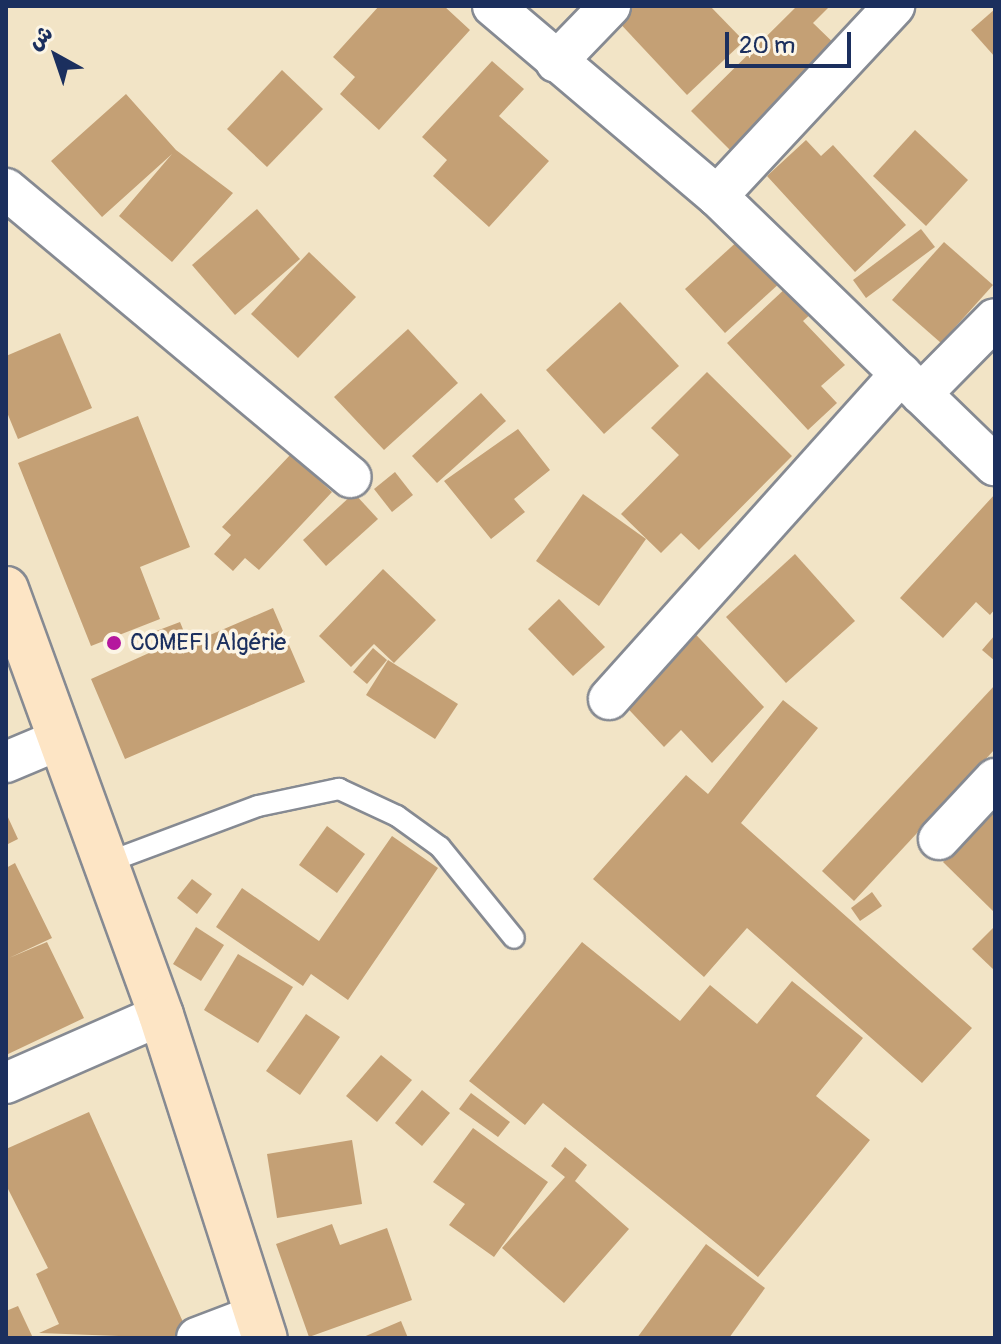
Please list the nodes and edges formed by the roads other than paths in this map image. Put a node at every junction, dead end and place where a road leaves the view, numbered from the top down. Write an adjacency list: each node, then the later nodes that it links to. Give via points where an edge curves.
1 (493, 6): 4 (street)
2 (610, 6): 4 (street)
3 (894, 6): 6 (street)
4 (556, 62): 6 (street)
5 (6, 189): 10 (street)
6 (717, 196): 8 (street)
7 (995, 319): 8 (street)
8 (911, 384): 9 (street); 12 (street)
9 (995, 465)
10 (351, 477)
11 (6, 589): 13 (main road)
12 (609, 699)
13 (56, 741): 14 (street); 17 (main road)
14 (6, 762)
15 (995, 779): 16 (street)
16 (939, 839)
17 (103, 864): 18 (lane, via 258,806 339,789 440,847); 19 (main road)
18 (514, 938)
19 (161, 1015): 20 (street); 21 (main road)
20 (6, 1083)
21 (261, 1326): 22 (street)
22 (197, 1338)

